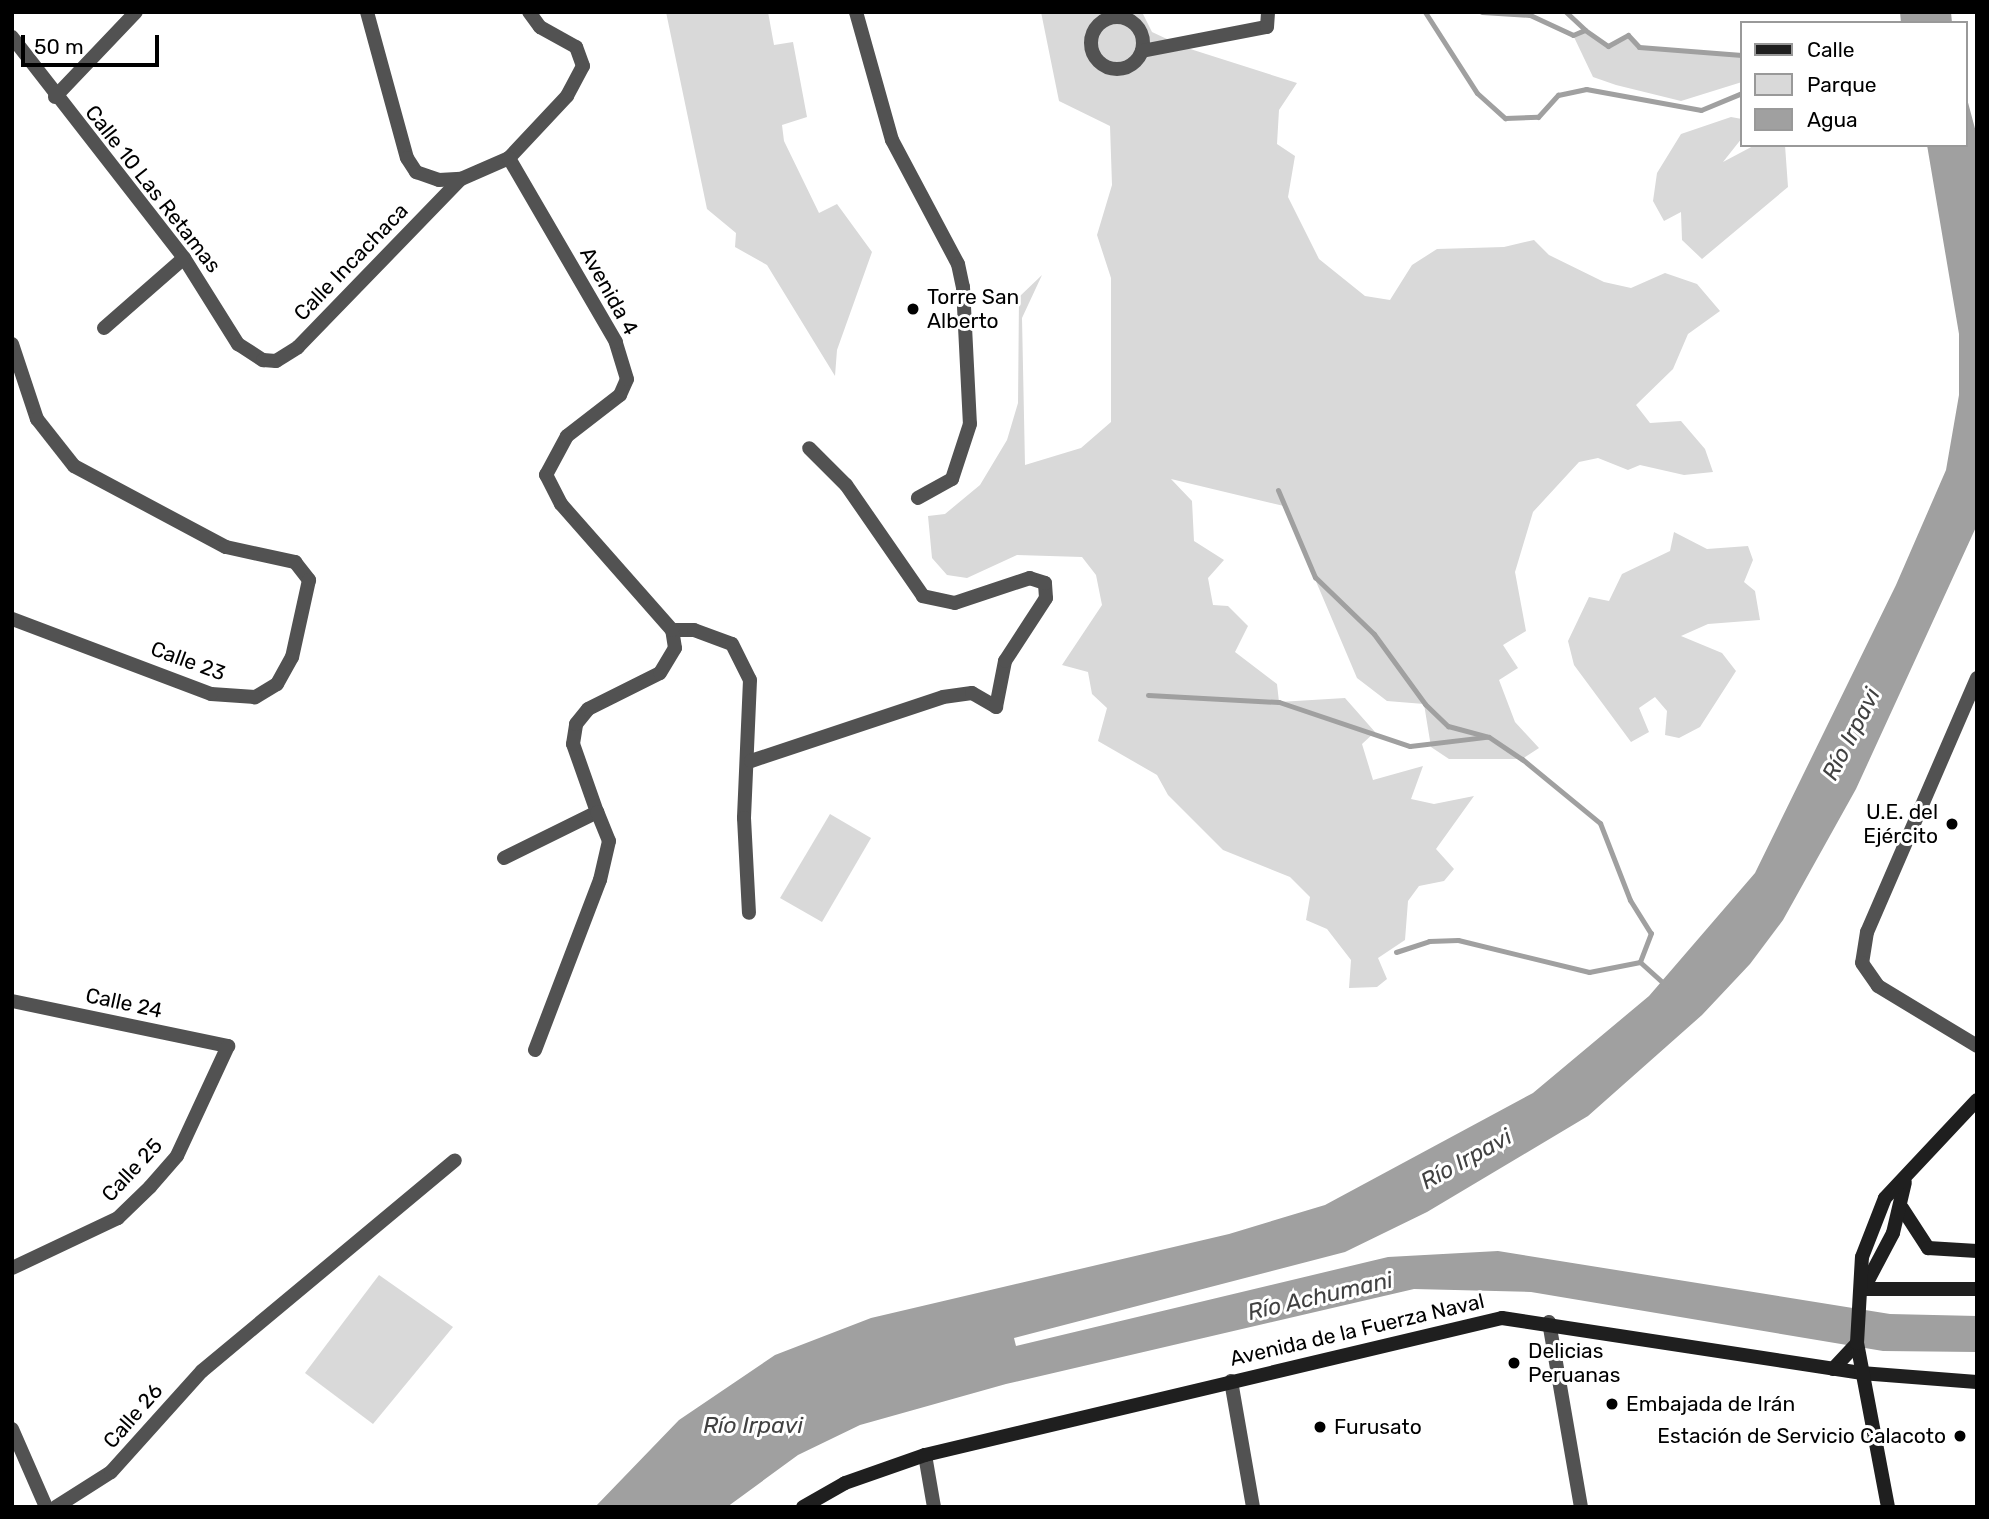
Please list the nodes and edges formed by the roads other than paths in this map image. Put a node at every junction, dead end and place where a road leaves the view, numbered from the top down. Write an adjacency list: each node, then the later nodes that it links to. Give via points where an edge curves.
1 (136, 12): 9 (street)
2 (368, 12): 11 (street, via 407,158 424,178)
3 (529, 12): 10 (street, via 540,27 576,47 583,66 567,96)
4 (856, 12): 17 (street, via 892,141 958,264 963,287 970,424 952,479)
5 (1268, 12): 8 (street, via 1267,27)
6 (1114, 15): 8 (street, via 1137,27); 8 (street, via 1093,31 1094,56 1115,69 1132,65)
7 (12, 37): 9 (street, Calle 10 Las Retamas)
8 (1142, 51)
9 (55, 97): 12 (street, Calle 10 Las Retamas)
10 (509, 158): 11 (street); 19 (street, Avenida 4, via 616,342 627,379 620,395 567,436 546,475 561,504)
11 (461, 179): 15 (street, Calle Incachaca, via 298,347 276,361)
12 (184, 258): 13 (street); 15 (street, Calle 10 Las Retamas, via 237,344)
13 (104, 328)
14 (12, 344): 18 (street, Calle 23, via 37,419 74,466 226,547 295,562 309,580 292,657 277,684 255,696 211,694)
15 (263, 360)
16 (808, 448): 21 (street, via 846,485 923,596 955,603 1030,578 1045,583 1046,598 1005,660 996,707 972,693 943,697)
17 (918, 498)
18 (12, 619)
19 (671, 630): 21 (street, via 717,637 742,658 750,680); 22 (street, via 675,648 660,673 588,709 576,724 573,744)
20 (1977, 678): 27 (street, via 1867,932 1862,963 1878,986)
21 (751, 761): 24 (street, via 744,818)
22 (597, 812): 23 (street); 28 (street, via 609,841 600,880)
23 (504, 858)
24 (749, 913)
25 (12, 1001): 26 (street, Calle 24)
26 (228, 1046): 34 (street, Calle 25, via 177,1156 150,1186 118,1218)
27 (1977, 1046)
28 (535, 1050)
29 (1976, 1102): 31 (main road)
30 (455, 1160): 46 (street, Calle 26, via 202,1371 141,1444)
31 (1905, 1182): 32 (main road); 36 (main road, via 1885,1198 1868,1234)
32 (1902, 1208): 33 (main road, via 1928,1248); 36 (main road)
33 (1977, 1251)
34 (12, 1268)
35 (1977, 1289): 36 (main road)
36 (1862, 1295): 38 (main road)
37 (1549, 1322): 39 (main road, Avenida de la Fuerza Naval); 41 (main road, Avenida de la Fuerza Naval, via 1470,1323); 50 (street)
38 (1855, 1348): 39 (main road); 40 (main road)
39 (1833, 1369): 40 (main road, Avenida de la Fuerza Naval)
40 (1861, 1374): 42 (main road, Avenida de la Fuerza Naval); 51 (main road)
41 (1231, 1381): 44 (main road, Avenida de la Fuerza Naval); 49 (street)
42 (1977, 1382)
43 (12, 1429): 45 (street)
44 (925, 1455): 47 (main road, Avenida de la Fuerza Naval, via 845,1483); 48 (street)
45 (46, 1507)
46 (56, 1507)
47 (803, 1507)
48 (934, 1507)
49 (1254, 1507)
50 (1581, 1507)
51 (1888, 1507)

